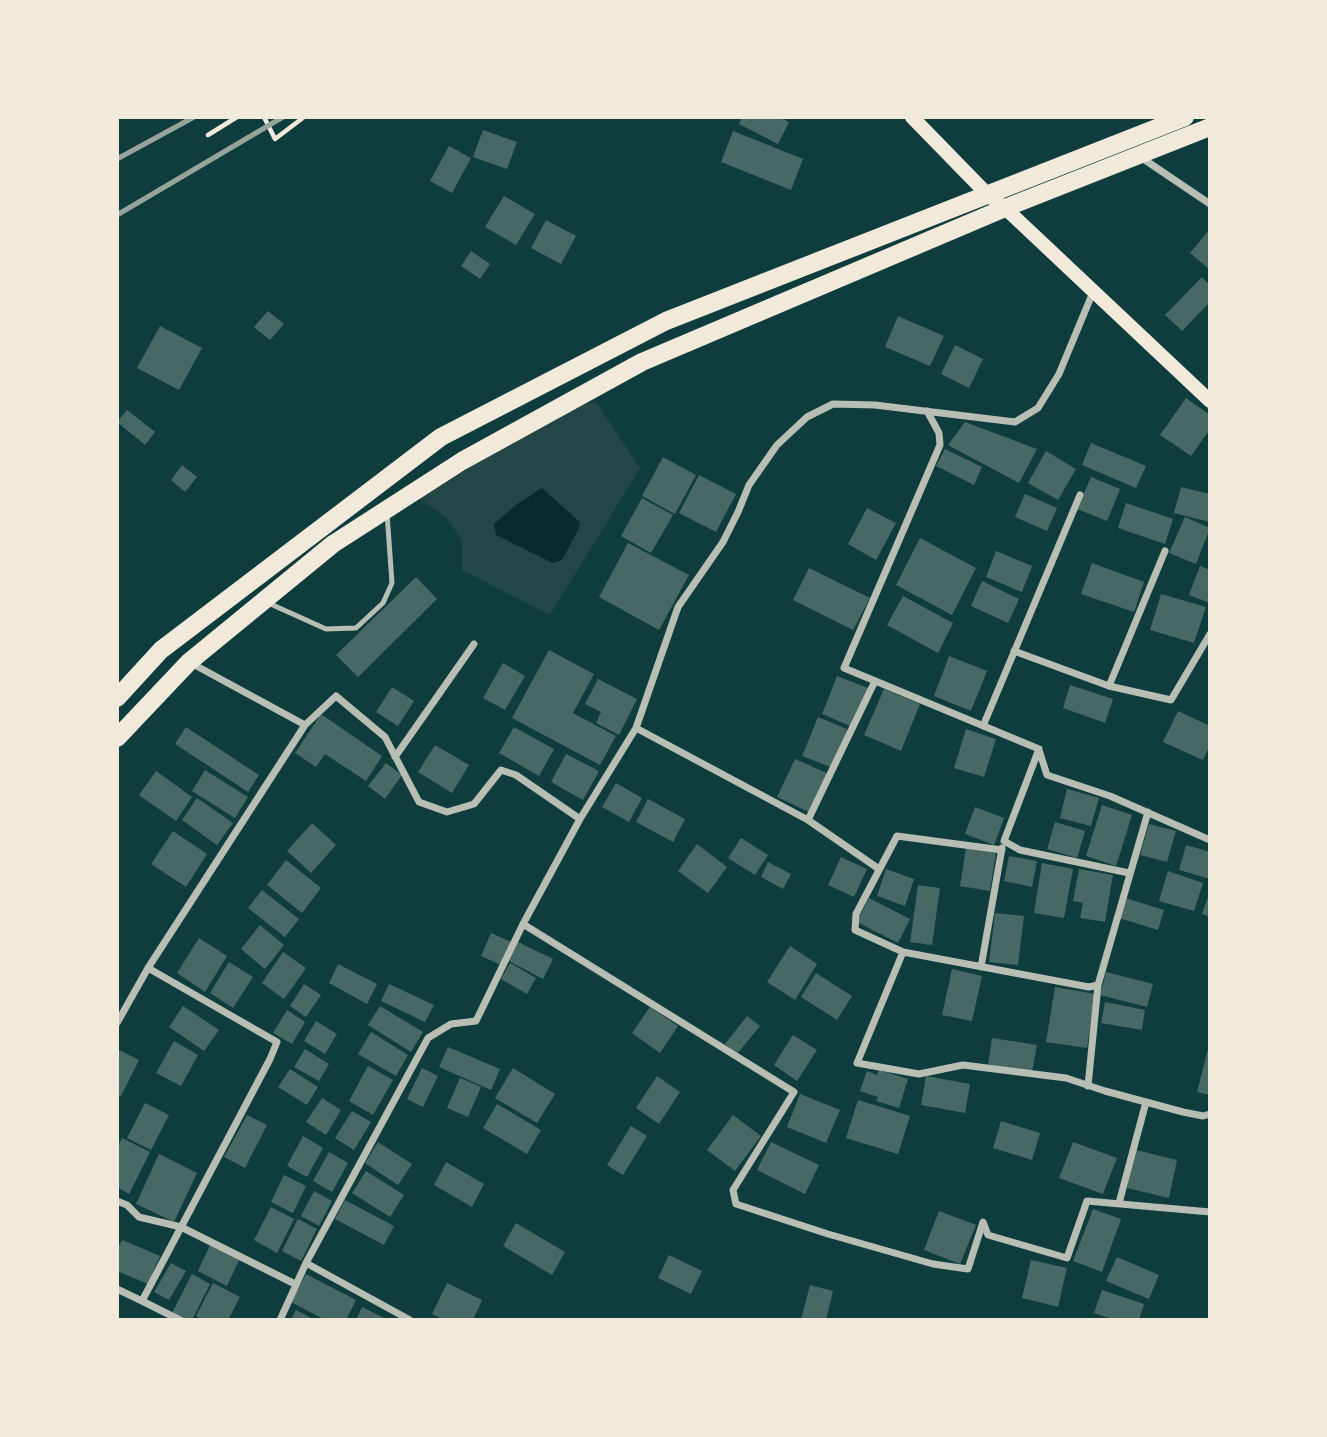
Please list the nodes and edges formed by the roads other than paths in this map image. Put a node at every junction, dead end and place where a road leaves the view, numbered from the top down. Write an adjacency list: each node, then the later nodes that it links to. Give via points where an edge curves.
1 (912, 117): 5 (main road)
2 (1185, 117): 5 (highway)
3 (1210, 127): 4 (highway)
4 (1139, 155): 6 (street); 7 (highway)
5 (988, 195): 7 (main road); 21 (highway, via 666,321 441,437 161,650)
6 (1210, 204)
7 (1004, 208): 8 (main road); 12 (highway, via 642,362 462,461)
8 (1093, 292): 9 (main road); 10 (street, via 1059,374 1038,408 1015,422)
9 (1210, 401)
10 (927, 411): 19 (street, via 940,445 844,668); 24 (street, via 833,404 807,417 777,445 749,485 723,542 678,607)
11 (1080, 495): 17 (street)
12 (387, 510): 14 (highway, via 333,544); 14 (lane, via 392,583 383,603 356,628 326,629)
13 (1165, 551): 20 (street)
14 (263, 601): 18 (highway)
15 (1210, 634): 20 (street, via 1171,700)
16 (474, 644): 27 (street)
17 (1014, 651): 20 (street); 23 (street)
18 (189, 662): 22 (street); 25 (highway)
19 (876, 681): 23 (street); 30 (street)
20 (1109, 686)
21 (117, 698)
22 (305, 725): 27 (street, via 336,696 385,737); 39 (street)
23 (983, 726): 26 (street)
24 (636, 728): 29 (street); 30 (street)
25 (117, 738)
26 (1039, 749): 28 (street, via 1047,775); 32 (street)
27 (395, 757): 29 (street, via 419,802 447,812 474,804 501,770 516,775)
28 (1148, 812): 31 (street); 35 (street)
29 (580, 819): 36 (street)
30 (808, 820): 34 (street)
31 (1210, 840)
32 (1003, 841): 33 (street); 35 (street, via 1020,850)
33 (1002, 850): 34 (street, via 897,836); 38 (street)
34 (879, 869): 37 (street, via 856,914 855,930)
35 (1129, 873): 40 (street)
36 (523, 924): 46 (street, via 794,1093 733,1190 736,1204 933,1264 968,1269 983,1223 988,1235 1067,1258 1087,1201); 49 (street, via 476,1021 452,1024 428,1038)
37 (903, 953): 38 (street); 42 (street, via 856,1063 919,1074 963,1065 1066,1078)
38 (981, 967): 40 (street, via 1089,988)
39 (148, 968): 41 (street); 48 (street, via 277,1042)
40 (1098, 985): 42 (street)
41 (117, 1023)
42 (1088, 1086): 43 (street)
43 (1146, 1102): 44 (street); 46 (street)
44 (1210, 1114)
45 (117, 1201): 48 (street, via 139,1217)
46 (1119, 1203): 47 (street)
47 (1210, 1212)
48 (181, 1227): 50 (street); 52 (street)
49 (306, 1263): 50 (street); 55 (street)
50 (295, 1284): 54 (street)
51 (117, 1289): 52 (street)
52 (142, 1301): 53 (street)
53 (180, 1320)
54 (280, 1320)
55 (410, 1320)

